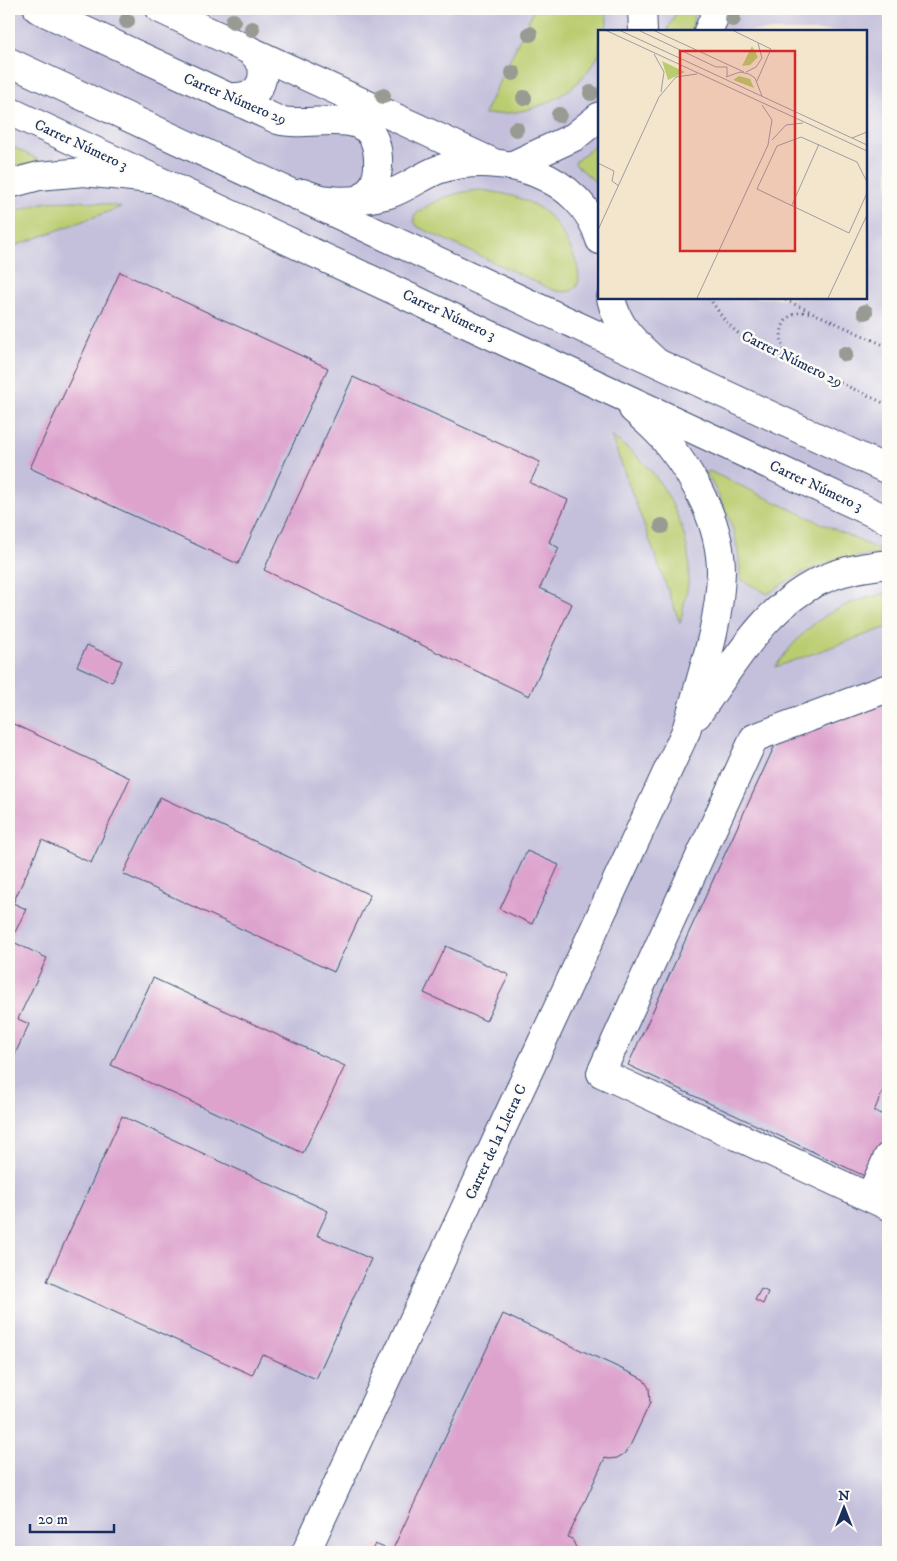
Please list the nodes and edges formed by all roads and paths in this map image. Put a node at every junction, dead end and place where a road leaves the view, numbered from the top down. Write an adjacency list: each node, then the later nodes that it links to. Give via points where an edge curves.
1 (38, 9): 9 (main road, Carrer Número 29)
2 (160, 9): 7 (main road)
3 (642, 9): 5 (main road)
4 (716, 9): 6 (main road)
5 (643, 30)
6 (708, 30)
7 (250, 51): 9 (main road, via 263,71 257,89 240,98); 12 (main road)
8 (9, 62): 15 (main road)
9 (227, 97): 16 (main road, Carrer Número 29, via 289,123 337,120 362,126 372,134 379,162 375,184)
10 (9, 111): 13 (main road, Carrer Número 3)
11 (598, 118): 12 (main road, via 574,137)
12 (503, 164): 16 (main road, via 464,164 439,170 390,194); 17 (main road, via 538,173 565,188 585,208)
13 (158, 180): 14 (main road, via 84,172 39,176); 25 (main road, Carrer Número 3)
14 (9, 184)
15 (281, 188): 16 (main road, via 329,200); 24 (main road)
16 (361, 199)
17 (598, 231)
18 (611, 299): 24 (main road, via 622,326 632,340)
19 (710, 299): 23 (path, Carrer Número 29, via 742,337)
20 (783, 299): 21 (path)
21 (814, 313): 22 (path); 23 (path, via 793,314 783,327 781,345)
22 (888, 348)
23 (793, 361): 26 (path, Carrer Número 29)
24 (658, 364): 27 (main road)
25 (618, 394): 28 (main road, Carrer Número 3); 31 (main road, via 667,442 688,472 704,501 716,537 721,570 719,599)
26 (888, 405)
27 (888, 470)
28 (888, 520)
29 (888, 564): 31 (main road, via 828,577 780,608 756,632)
30 (888, 688): 33 (main road, via 754,738 601,1073)
31 (686, 731): 34 (main road, Carrer de la Lletra C)
32 (888, 1157): 33 (main road)
33 (879, 1201)
34 (306, 1552)

